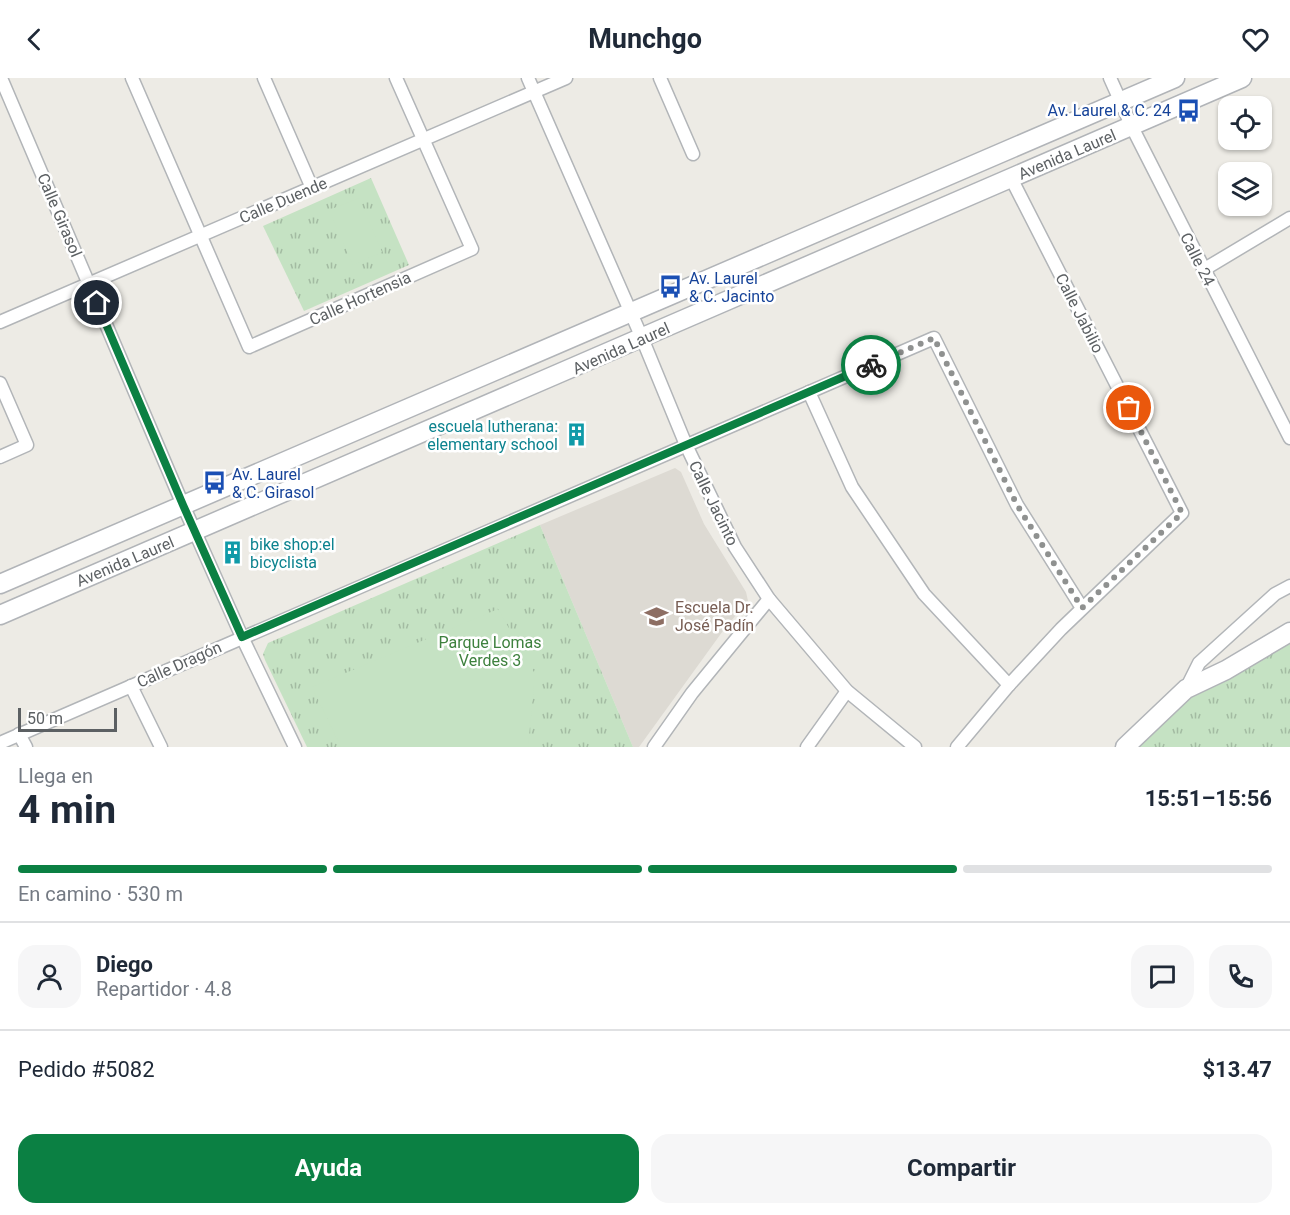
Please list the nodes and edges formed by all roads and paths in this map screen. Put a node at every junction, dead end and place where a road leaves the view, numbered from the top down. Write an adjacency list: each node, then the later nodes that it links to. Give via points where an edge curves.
1 (1, 78): 21 (street, Calle Girasol)
2 (132, 78): 19 (street)
3 (264, 78): 17 (street)
4 (396, 78): 14 (street)
5 (528, 78): 11 (street, Calle Jacinto)
6 (566, 78): 11 (street, Calle Duende)
7 (660, 78): 15 (street)
8 (1110, 78): 12 (street, Calle 24)
9 (1175, 78): 12 (street, Avenida Laurel)
10 (1242, 78): 13 (street, Avenida Laurel)
11 (534, 92): 14 (street, Calle Duende); 22 (street, Calle Jacinto)
12 (1120, 101): 13 (street, Calle 24); 22 (street, Avenida Laurel)
13 (1132, 127): 16 (street, Avenida Laurel); 20 (street, Calle 24)
14 (423, 139): 17 (street, Calle Duende); 19 (street, Calle Hortensia, via 472,249 249,347)
15 (693, 154)
16 (1011, 178): 24 (street, Avenida Laurel); 35 (street, Calle Jabilio, via 1182,513)
17 (312, 188): 19 (street, Calle Duende)
18 (1290, 218): 20 (street)
19 (200, 236): 21 (street, Calle Duende)
20 (1203, 270): 27 (street, Calle 24)
21 (89, 283): 23 (street, Calle Duende); 30 (street, Calle Girasol)
22 (631, 312): 24 (street, Calle Jacinto); 30 (street, Avenida Laurel)
23 (0, 322)
24 (642, 339): 28 (street, Calle Jacinto); 31 (street, Avenida Laurel)
25 (0, 383): 29 (street, via 27,446)
26 (809, 392): 28 (street, Calle Dragón); 35 (street, Calle Dragón, via 934,338 1017,505); 39 (street, via 852,487 924,594)
27 (1290, 438)
28 (686, 445): 34 (street, Calle Jacinto, via 735,547); 38 (street, Calle Dragón)
29 (0, 457)
30 (183, 505): 31 (street, Calle Girasol); 32 (street, Avenida Laurel)
31 (195, 531): 36 (street, Avenida Laurel); 38 (street, Calle Girasol)
32 (0, 584)
33 (1290, 586): 41 (street, via 1275,594 1199,663)
34 (769, 599): 42 (street, Calle Jacinto); 48 (street, via 692,693)
35 (1082, 608): 39 (street)
36 (0, 615)
37 (1290, 632): 41 (street)
38 (242, 637): 40 (street, Calle Dragón); 47 (street, Calle Girasol)
39 (1009, 685): 51 (street)
40 (131, 686): 43 (street, Calle Dragón); 46 (street)
41 (1186, 690): 52 (street)
42 (847, 692): 49 (street); 50 (street, Calle Jacinto)
43 (19, 734): 44 (street, Calle Dragón); 45 (street)
44 (0, 743)
45 (26, 747)
46 (161, 747)
47 (295, 747)
48 (654, 747)
49 (807, 747)
50 (915, 747)
51 (957, 747)
52 (1125, 747)

